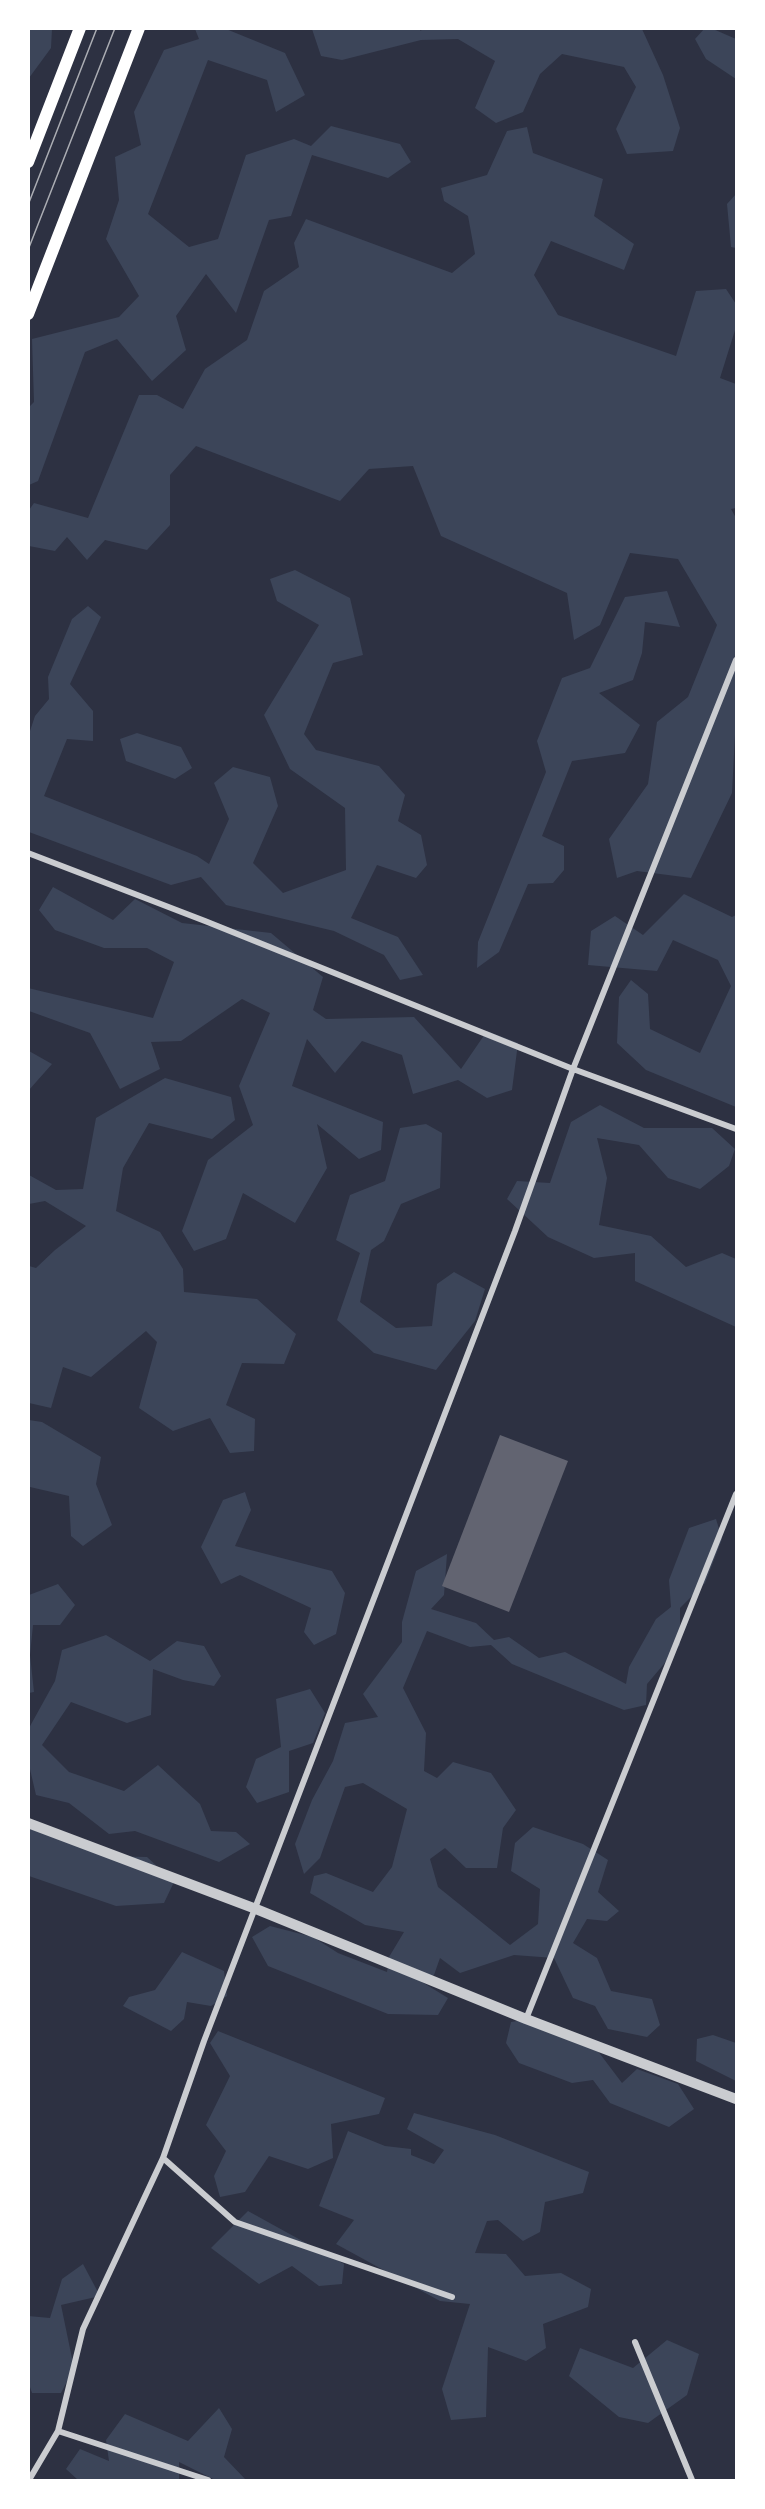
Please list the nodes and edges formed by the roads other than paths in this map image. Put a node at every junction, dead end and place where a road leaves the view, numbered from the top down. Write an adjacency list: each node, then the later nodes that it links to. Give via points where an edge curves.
1 (80, 28): 3 (main road)
2 (139, 28): 4 (main road)
3 (28, 162)
4 (28, 314)
5 (736, 660): 7 (street)
6 (28, 853): 7 (street)
7 (573, 1069): 8 (street); 11 (street)
8 (736, 1130)
9 (736, 1494): 12 (street)
10 (28, 1823): 11 (street)
11 (256, 1909): 12 (street); 14 (street)
12 (526, 2019): 13 (street)
13 (736, 2099)
14 (163, 2158): 15 (street, via 235,2222); 17 (street, via 83,2329)
15 (452, 2297)
16 (635, 2342): 20 (street)
17 (58, 2431): 18 (street); 19 (street)
18 (28, 2481)
19 (208, 2481)
20 (692, 2481)

